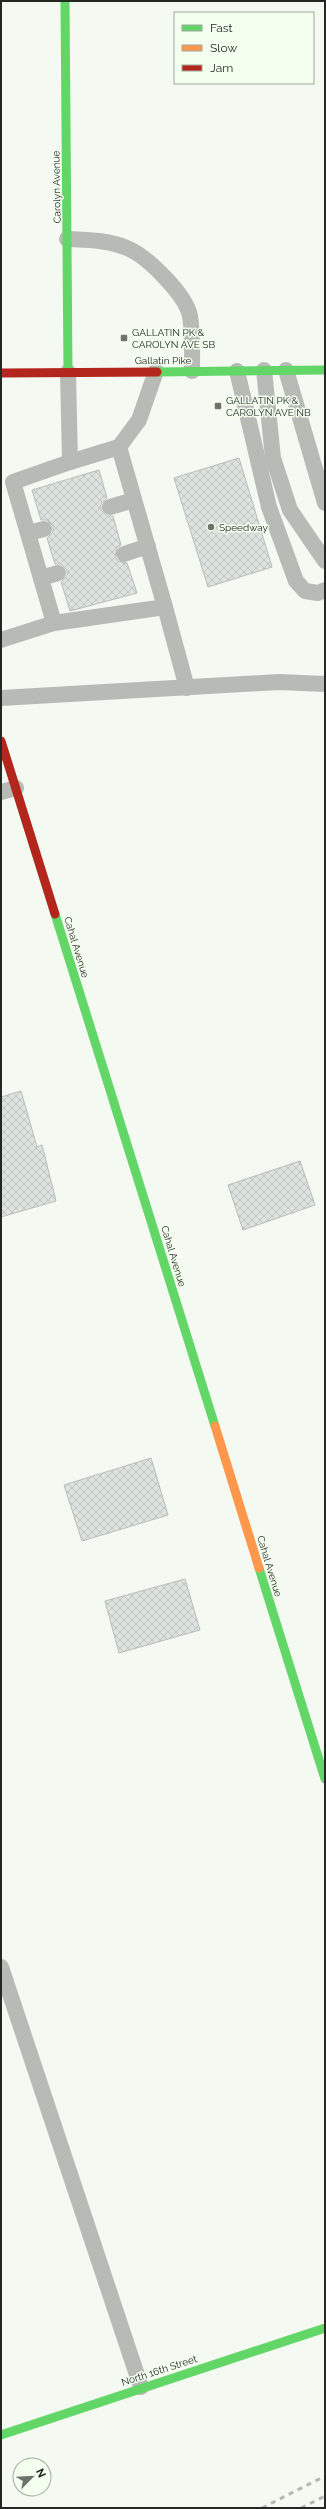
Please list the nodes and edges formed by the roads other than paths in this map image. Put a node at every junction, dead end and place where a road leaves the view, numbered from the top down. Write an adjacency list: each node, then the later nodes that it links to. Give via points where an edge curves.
1 (65, 1): 2 (street, Carolyn Avenue)
2 (67, 239): 7 (lane, via 103,241 128,248 154,267 177,292 190,315); 9 (street, Carolyn Avenue)
3 (264, 370): 4 (street, Gallatin Pike); 8 (street, Gallatin Pike); 18 (lane, via 273,458 290,510)
4 (286, 370): 5 (street, Gallatin Pike); 14 (lane)
5 (325, 370)
6 (156, 371): 7 (street, Gallatin Pike); 9 (street, Gallatin Pike); 11 (lane, via 139,420)
7 (192, 371): 8 (street, Gallatin Pike)
8 (237, 371): 21 (lane, via 269,506 296,581 305,590 318,594)
9 (68, 372): 10 (street, Gallatin Pike); 12 (lane)
10 (1, 373)
11 (120, 447): 12 (lane); 13 (lane)
12 (70, 462): 20 (lane, via 14,482 36,531)
13 (134, 500): 15 (lane); 16 (lane)
14 (325, 503)
15 (110, 507)
16 (148, 546): 17 (lane); 22 (lane)
17 (124, 554)
18 (325, 561)
19 (58, 573): 20 (lane)
20 (41, 578): 23 (lane)
21 (325, 590)
22 (165, 608): 23 (lane); 26 (lane)
23 (54, 623): 24 (lane)
24 (1, 640)
25 (325, 684): 26 (lane, via 279,682)
26 (187, 688): 27 (lane)
27 (1, 698)
28 (1, 741): 29 (street, Cahal Avenue)
29 (8, 790): 30 (street, Cahal Avenue)
30 (325, 1779)
31 (1, 1966): 33 (lane)
32 (325, 2328): 33 (street, North 16th Street)
33 (141, 2387): 34 (street, North 16th Street)
34 (1, 2435)

